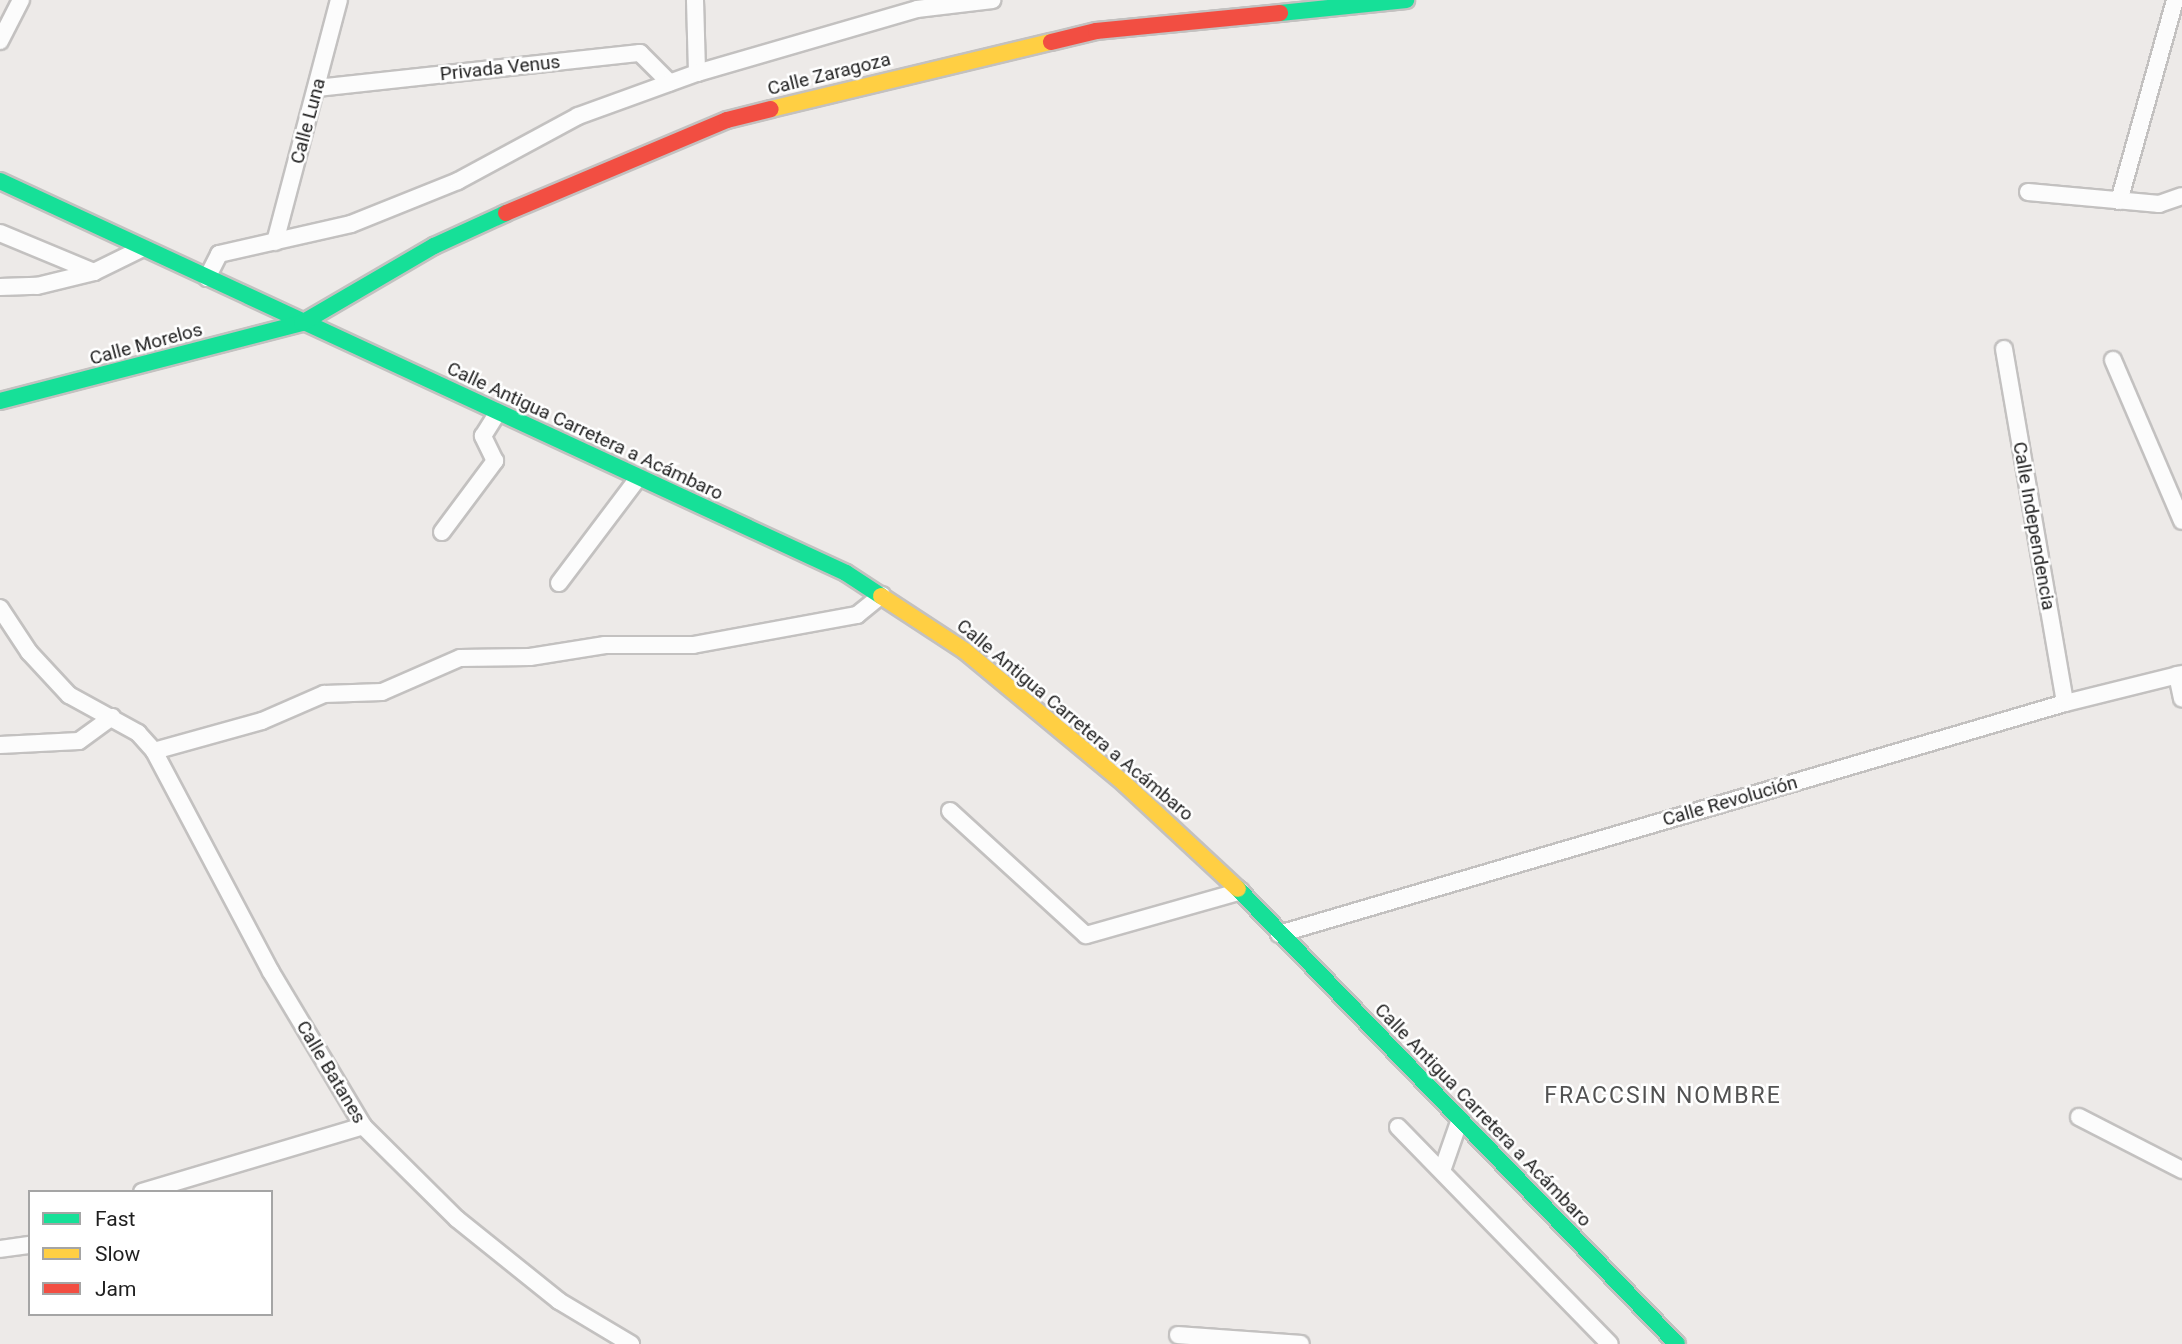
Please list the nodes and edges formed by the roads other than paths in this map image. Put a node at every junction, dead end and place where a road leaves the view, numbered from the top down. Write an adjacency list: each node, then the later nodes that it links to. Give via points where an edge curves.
1 (21, 0): 8 (street)
2 (338, 0): 11 (street, Calle Luna)
3 (695, 0): 9 (street)
4 (992, 0): 7 (street)
5 (1406, 0): 22 (main road, Calle Zaragoza, via 1096,31 727,120 577,180 434,246)
6 (2175, 0): 15 (street)
7 (918, 5): 9 (street)
8 (0, 41)
9 (697, 73): 10 (street)
10 (670, 83): 11 (street, Privada Venus, via 640,53); 17 (street, via 578,116 458,181 351,224)
11 (317, 88): 17 (street, Calle Luna)
12 (0, 181): 18 (main road, Calle Antigua Carretera a Acámbaro)
13 (2028, 192): 15 (street)
14 (2182, 196): 15 (street, via 2159,204)
15 (2119, 201)
16 (0, 233): 19 (street)
17 (275, 242): 20 (street, via 219,254)
18 (143, 248): 19 (street); 20 (main road, Calle Antigua Carretera a Acámbaro)
19 (94, 272): 21 (street, via 37,286)
20 (207, 278): 22 (main road, Calle Antigua Carretera a Acámbaro)
21 (0, 287)
22 (302, 323): 25 (main road, Calle Morelos); 26 (main road, Calle Antigua Carretera a Acámbaro)
23 (2004, 349): 35 (street, Calle Independencia)
24 (2113, 360): 28 (street)
25 (0, 401)
26 (497, 414): 27 (main road, Calle Antigua Carretera a Acámbaro); 29 (street, via 483,436 495,461)
27 (638, 478): 30 (street); 31 (main road, Calle Antigua Carretera a Acámbaro, via 846,572)
28 (2182, 521)
29 (442, 532)
30 (559, 583)
31 (882, 595): 38 (street, via 857,615 693,645 605,645 530,657 460,658 382,692 324,694 262,722); 40 (main road, Calle Antigua Carretera a Acámbaro, via 965,651 1125,784)
32 (0, 608): 36 (street, via 29,652 69,695)
33 (2180, 674): 34 (street); 35 (street, Calle Revolución)
34 (2182, 698)
35 (2065, 703): 41 (street, Calle Revolución)
36 (111, 717): 37 (street, via 79,741); 38 (street, via 138,733)
37 (0, 744)
38 (155, 751): 44 (street, Calle Batanes, via 271,972)
39 (950, 811): 40 (street, via 1086,935)
40 (1241, 891): 41 (main road, Calle Antigua Carretera a Acámbaro)
41 (1279, 934): 43 (main road, Calle Antigua Carretera a Acámbaro)
42 (2079, 1117): 47 (street)
43 (1459, 1122): 46 (street); 52 (main road, Calle Antigua Carretera a Acámbaro)
44 (363, 1126): 48 (street); 53 (street, Calle Batanes, via 457,1219 559,1301)
45 (1398, 1127): 46 (street)
46 (1443, 1168): 55 (street)
47 (2182, 1170)
48 (149, 1190)
49 (28, 1245): 50 (street)
50 (0, 1249)
51 (1178, 1335): 54 (street)
52 (1675, 1343)
53 (631, 1344)
54 (1301, 1344)
55 (1610, 1344)

